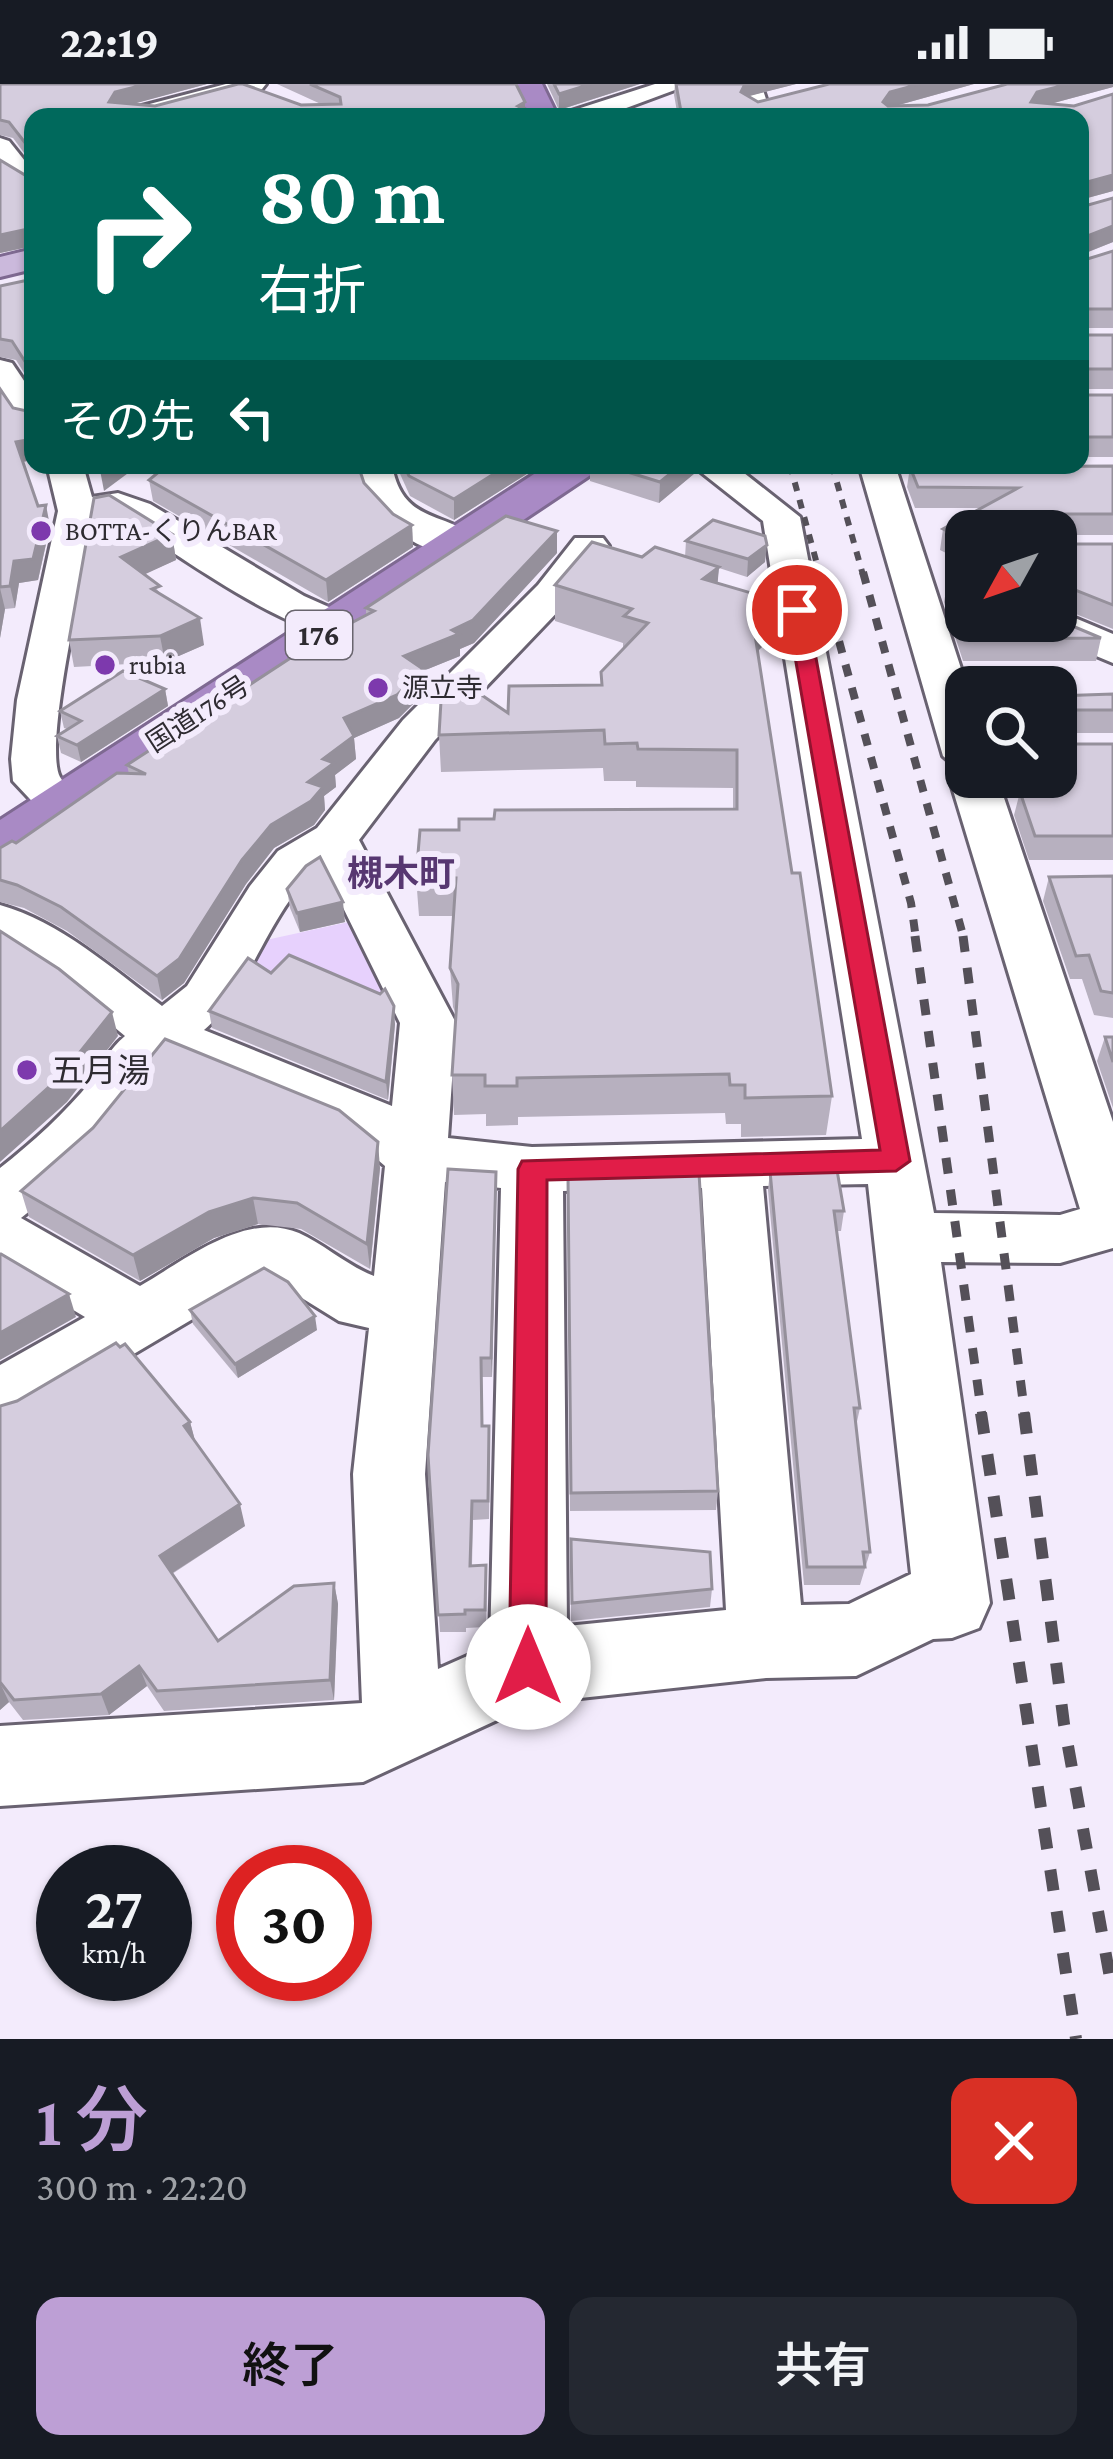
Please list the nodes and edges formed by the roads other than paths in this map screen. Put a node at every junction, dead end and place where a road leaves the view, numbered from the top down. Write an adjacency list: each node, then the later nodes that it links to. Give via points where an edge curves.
1 (679, 84): 7 (street)
2 (239, 96): 3 (street); 6 (street)
3 (282, 98)
4 (782, 99): 5 (street)
5 (755, 102)
6 (181, 108)
7 (605, 108)
8 (10, 147): 9 (street, via 13,169)
9 (24, 179)
10 (0, 370): 11 (street)
11 (14, 415)
12 (72, 474): 18 (street)
13 (374, 474): 20 (street, via 395,512)
14 (564, 474): 19 (highway, 国道176号 / 176)
15 (722, 474): 34 (street, via 781,517 776,604)
16 (881, 474): 24 (street, via 925,557)
17 (152, 479): 18 (street)
18 (98, 508): 21 (street); 25 (street)
19 (507, 513): 20 (highway, 国道176号 / 176); 28 (street, via 610,552 552,593 419,730)
20 (459, 544): 21 (highway, 国道176号 / 176)
21 (334, 626): 27 (highway, 国道176号 / 176)
22 (1077, 633): 23 (street)
23 (1108, 646)
24 (948, 666)
25 (20, 698): 27 (street, via 37,781)
26 (987, 798): 32 (street, via 1029,880)
27 (61, 804): 29 (highway, 国道176号 / 176)
28 (334, 839): 31 (street, via 296,862 206,999); 33 (street, via 428,1023)
29 (0, 845)
30 (0, 922): 31 (street)
31 (160, 1034): 33 (street, via 366,1117); 37 (street, via 49,1162)
32 (1086, 1038): 38 (street)
33 (415, 1157): 36 (street); 42 (street)
34 (896, 1161): 35 (street); 41 (street)
35 (731, 1164): 36 (street); 45 (street)
36 (532, 1169): 46 (street)
37 (0, 1201)
38 (1113, 1214)
39 (1113, 1224): 41 (street, via 1060,1239)
40 (0, 1235): 43 (street)
41 (906, 1237): 45 (street, via 952,1603 924,1604 856,1640)
42 (403, 1300): 43 (street, via 362,1303 278,1251 248,1255); 47 (street, via 389,1474)
43 (137, 1316): 44 (street)
44 (0, 1399)
45 (766, 1642): 46 (street)
46 (528, 1667): 47 (street)
47 (402, 1722): 48 (street, via 363,1743)
48 (0, 1766)

